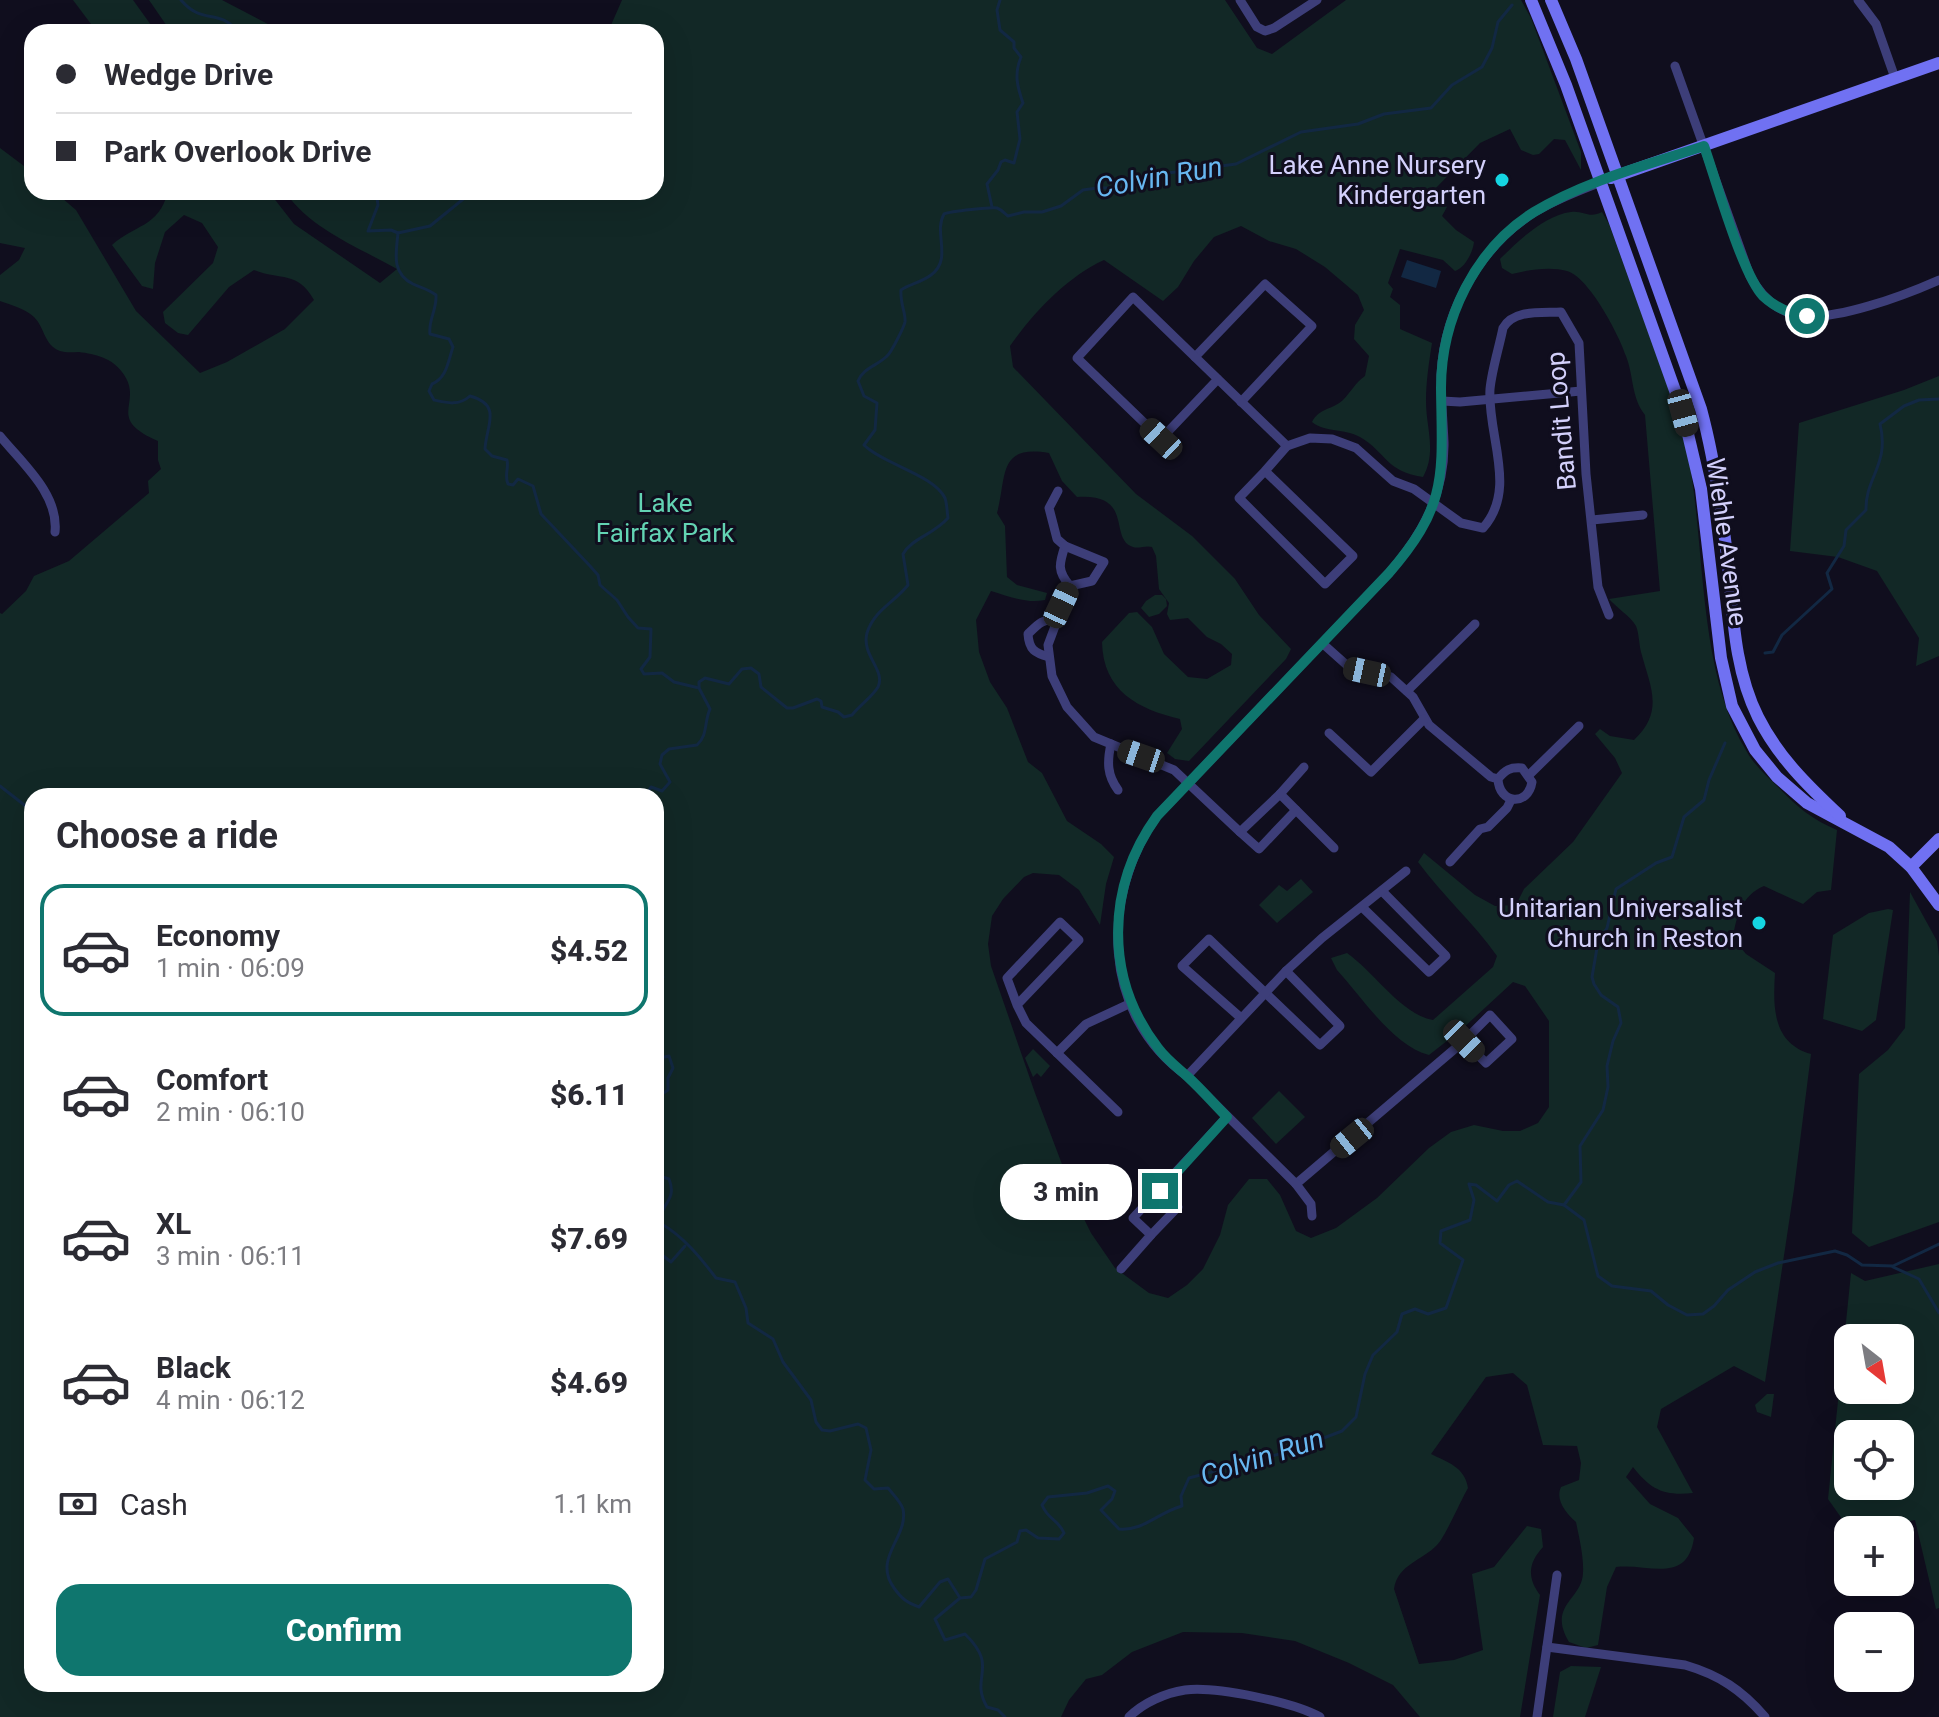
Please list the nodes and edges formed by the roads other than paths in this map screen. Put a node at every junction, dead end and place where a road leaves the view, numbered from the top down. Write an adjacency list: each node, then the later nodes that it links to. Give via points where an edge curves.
1 (1240, 0): 2 (street, via 1265,31)
2 (1317, 0)
3 (1531, 0): 11 (main road, Wiehle Avenue)
4 (1551, 0): 10 (main road, Wiehle Avenue)
5 (1858, 0): 8 (street, via 1876,24)
6 (1939, 63): 8 (main road)
7 (1675, 66): 9 (street)
8 (1895, 78): 9 (main road)
9 (1704, 146): 10 (main road); 12 (street, via 1750,276 1775,305 1795,314 1817,315 1888,300)
10 (1618, 176): 11 (main road); 47 (main road, Wiehle Avenue, via 1709,439 1738,653 1749,695 1788,764)
11 (1601, 182): 17 (street, via 1531,214 1479,265 1448,330); 47 (main road, Wiehle Avenue, via 1693,449 1732,706 1755,750 1777,777 1807,803)
12 (1939, 280)
13 (1195, 357): 14 (street); 14 (street, via 1133,297 1077,358 1161,439); 18 (street, via 1265,284 1312,326)
14 (1218, 379): 18 (street)
15 (1581, 391): 16 (street); 16 (street, Bandit Loop, via 1579,343 1561,312 1515,315 1503,328); 25 (street, Bandit Loop)
16 (1491, 399): 17 (street); 23 (street, Bandit Loop, via 1500,484 1492,518 1483,528 1469,526)
17 (1442, 401): 23 (street, via 1444,457)
18 (1241, 402): 20 (street)
19 (0, 436): 26 (street, via 46,492)
20 (1287, 446): 21 (street); 23 (street, via 1310,438 1356,448 1393,481)
21 (1265, 471): 21 (street, via 1353,556 1325,584 1239,498)
22 (1058, 491): 27 (street, via 1049,508 1057,539)
23 (1434, 503): 32 (street, via 1408,552)
24 (1643, 515): 25 (street)
25 (1592, 520): 29 (street, Bandit Loop, via 1598,587)
26 (55, 532)
27 (1065, 546): 28 (street, via 1060,574); 28 (street, via 1104,562 1092,581)
28 (1070, 586): 30 (street)
29 (1609, 615)
30 (1056, 621): 33 (street); 33 (street, via 1040,622 1028,634 1035,653)
31 (1475, 624): 34 (street)
32 (1322, 643): 34 (street, via 1350,668 1391,677); 42 (street)
33 (1049, 657): 38 (street, via 1067,707 1094,737)
34 (1407, 691): 35 (street)
35 (1424, 719): 37 (street, via 1371,772); 41 (street)
36 (1579, 726): 40 (street)
37 (1329, 733)
38 (1111, 744): 42 (street, via 1160,762); 43 (street, via 1108,769)
39 (1304, 767): 44 (street)
40 (1529, 775): 41 (street, via 1512,768); 45 (street, via 1531,792)
41 (1498, 779): 45 (street, via 1502,794)
42 (1187, 784): 48 (street); 59 (street, via 1146,832 1122,888 1118,951)
43 (1118, 790)
44 (1280, 794): 46 (street); 48 (street)
45 (1511, 800): 51 (street)
46 (1296, 810): 48 (street, via 1259,849); 50 (street)
47 (1848, 824): 52 (main road, Wiehle Avenue, via 1889,847)
48 (1240, 832)
49 (1939, 839): 52 (main road)
50 (1334, 848)
51 (1450, 862)
52 (1911, 867): 55 (main road, Wiehle Avenue)
53 (1406, 871): 54 (street)
54 (1382, 891): 56 (street); 56 (street, via 1446,956 1429,972)
55 (1939, 905)
56 (1363, 908): 57 (street)
57 (1286, 971): 58 (street); 58 (street, via 1340,1026 1320,1045)
58 (1267, 992): 61 (street); 61 (street, via 1209,939 1182,966)
59 (1131, 1003): 63 (street, via 1086,1024); 64 (street, via 1158,1048)
60 (1017, 1005): 60 (street, via 1079,940 1060,922 1007,978); 63 (street, via 1026,1023)
61 (1241, 1018): 64 (street)
62 (1464, 1041): 62 (street, via 1490,1015 1512,1039 1486,1063); 67 (street)
63 (1057, 1053): 65 (street)
64 (1187, 1076): 66 (street)
65 (1118, 1112)
66 (1227, 1117): 67 (street); 68 (street)
67 (1296, 1184): 69 (street, via 1311,1204)
68 (1160, 1191): 70 (street, via 1133,1218); 70 (street, via 1178,1207)
69 (1312, 1216)
70 (1151, 1235): 71 (street)
71 (1121, 1269)
72 (1557, 1575): 73 (street)
73 (1547, 1647): 76 (street); 77 (street, via 1704,1670 1741,1691)
74 (1129, 1717): 75 (street, via 1159,1697 1186,1690 1283,1701)
75 (1320, 1717)
76 (1537, 1717)
77 (1765, 1717)

